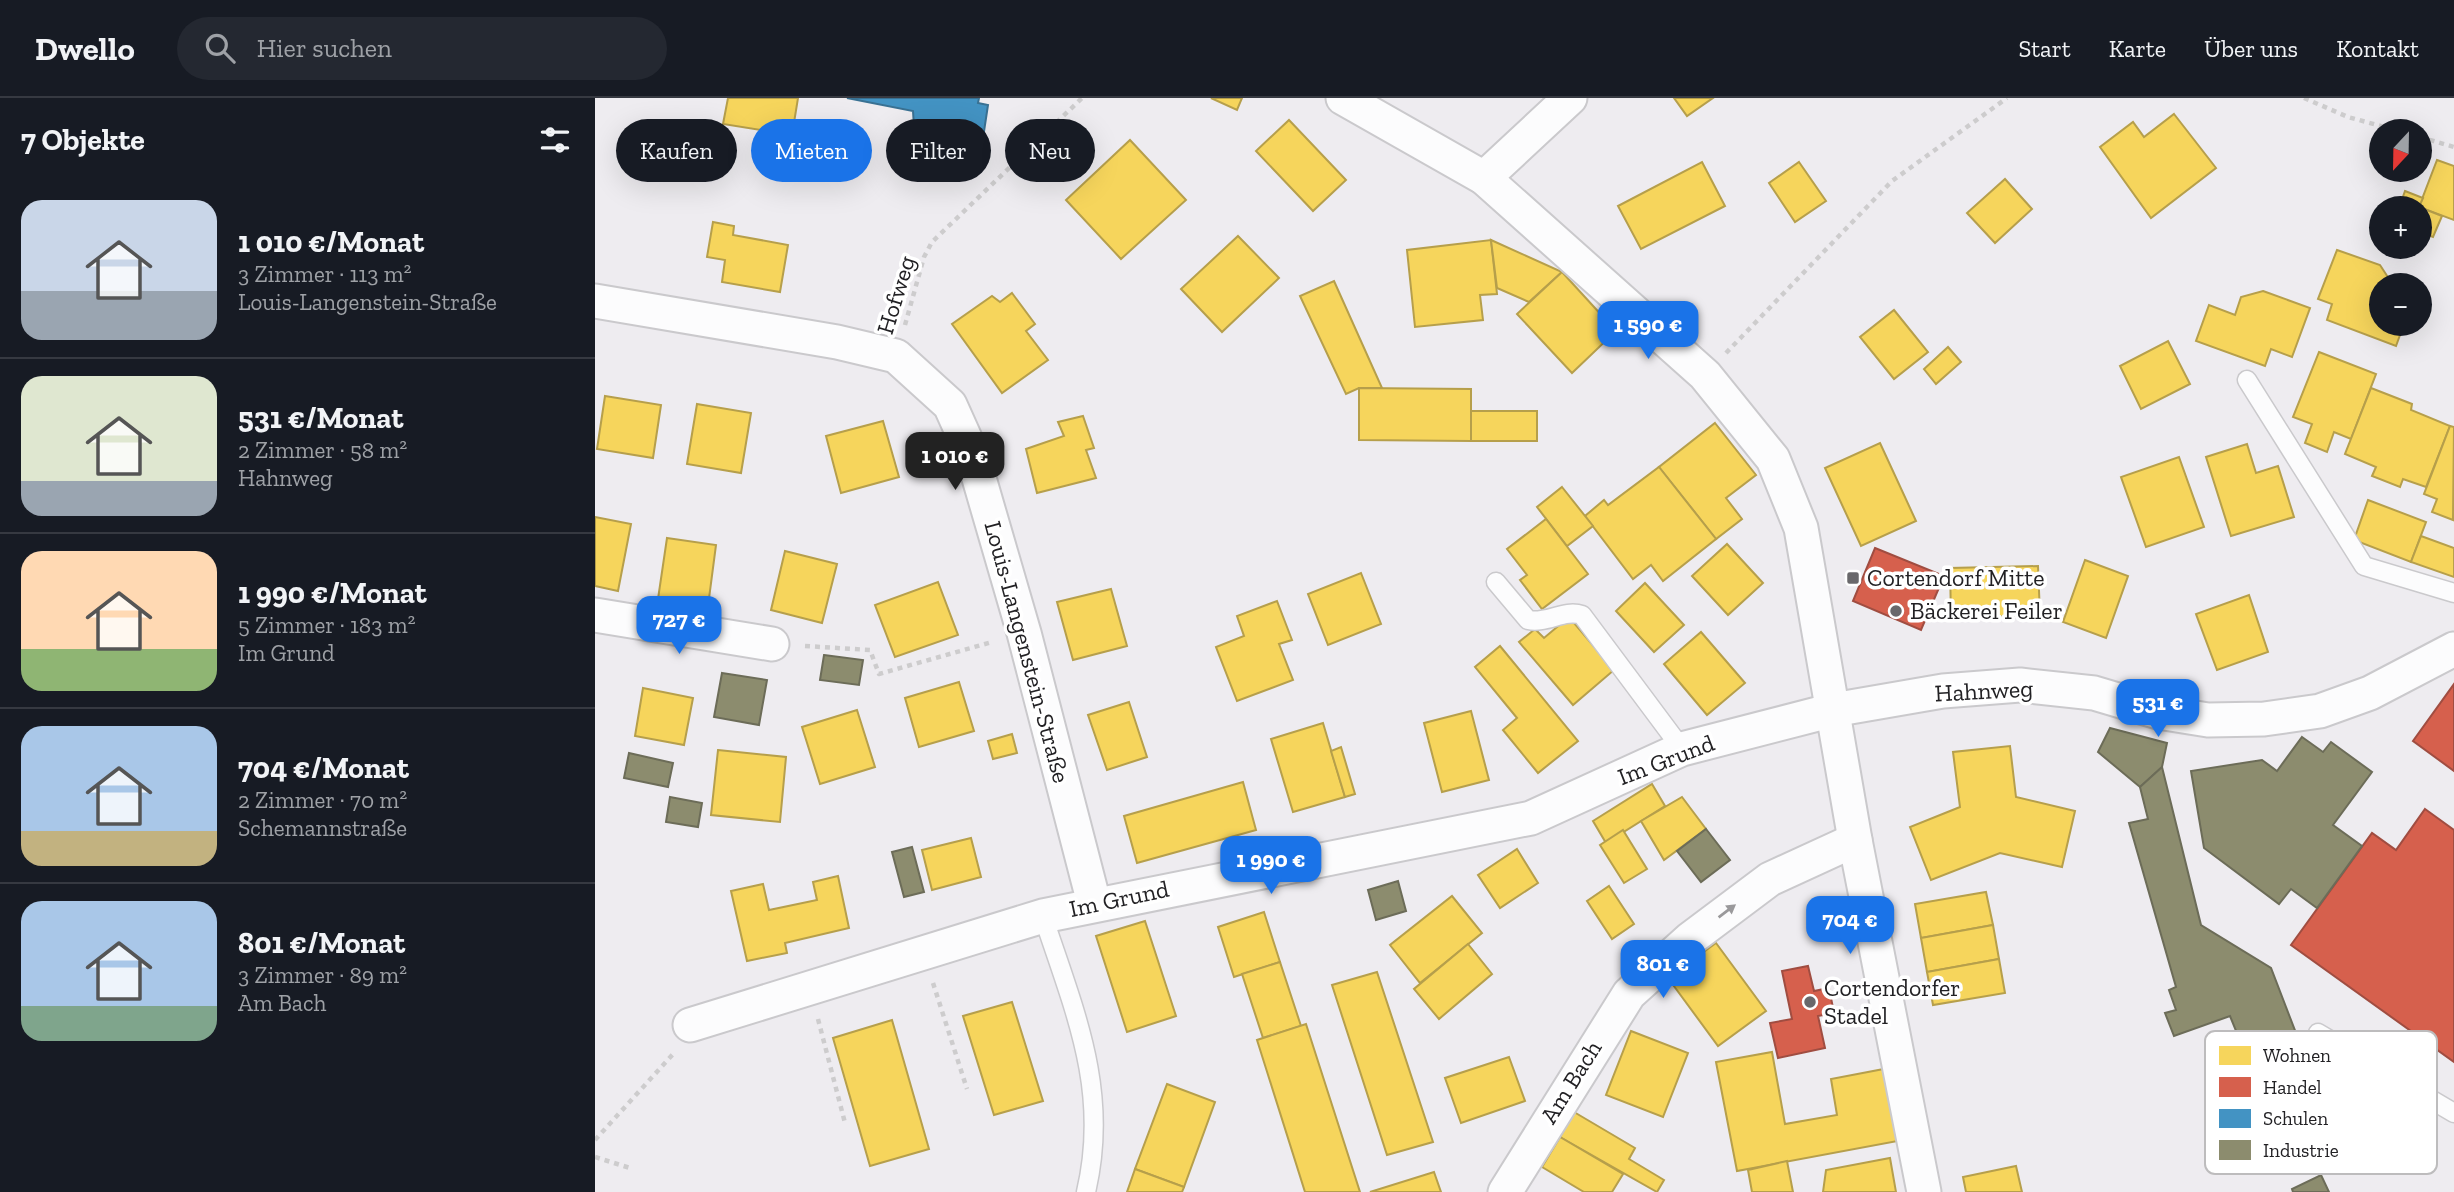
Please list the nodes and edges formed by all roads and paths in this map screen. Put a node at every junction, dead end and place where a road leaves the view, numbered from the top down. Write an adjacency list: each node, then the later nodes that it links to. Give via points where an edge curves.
1 (1082, 98): 11 (path, Hofweg, via 932,242)
2 (1343, 98): 9 (street)
3 (1570, 98): 9 (street)
4 (2007, 98): 12 (path, via 1892,181)
5 (2304, 98): 6 (path)
6 (2369, 123)
7 (2433, 141): 8 (path)
8 (2454, 147)
9 (1484, 178): 12 (street)
10 (595, 300): 11 (street, Louis-Langenstein-Straße)
11 (896, 356): 17 (street, Louis-Langenstein-Straße, via 950,405 972,454)
12 (1705, 375): 20 (street, via 1773,459 1801,528)
13 (2247, 380): 15 (lane, via 2364,566)
14 (1496, 582): 21 (lane, via 1528,620 1582,615)
15 (2454, 593)
16 (595, 615): 18 (street)
17 (1024, 633): 18 (path, via 879,674 870,650); 23 (street, Louis-Langenstein-Straße)
18 (772, 644)
19 (2454, 649): 20 (street, Hahnweg, via 2370,693 2320,711 2264,719 2208,720 2158,712 2094,693 2021,685 1943,691)
20 (1833, 710): 21 (street, Im Grund); 22 (street)
21 (1682, 749): 23 (street, Im Grund, via 1531,818)
22 (1854, 840): 36 (street, Am Bach, one-way to 22, via 1629,994 1690,939 1770,879); 37 (street)
23 (1094, 903): 24 (street, Im Grund)
24 (1043, 916): 25 (street, Im Grund); 35 (lane, via 1088,1053 1096,1125)
25 (923, 952): 26 (street, Im Grund); 28 (path)
26 (810, 987): 27 (street, Im Grund); 31 (path)
27 (690, 1025): 32 (path, via 677,1050)
28 (967, 1089)
29 (2437, 1103): 30 (lane)
30 (2454, 1113)
31 (845, 1123)
32 (595, 1140)
33 (595, 1157): 34 (path)
34 (630, 1168)
35 (1086, 1192)
36 (1505, 1192)
37 (1924, 1192)

